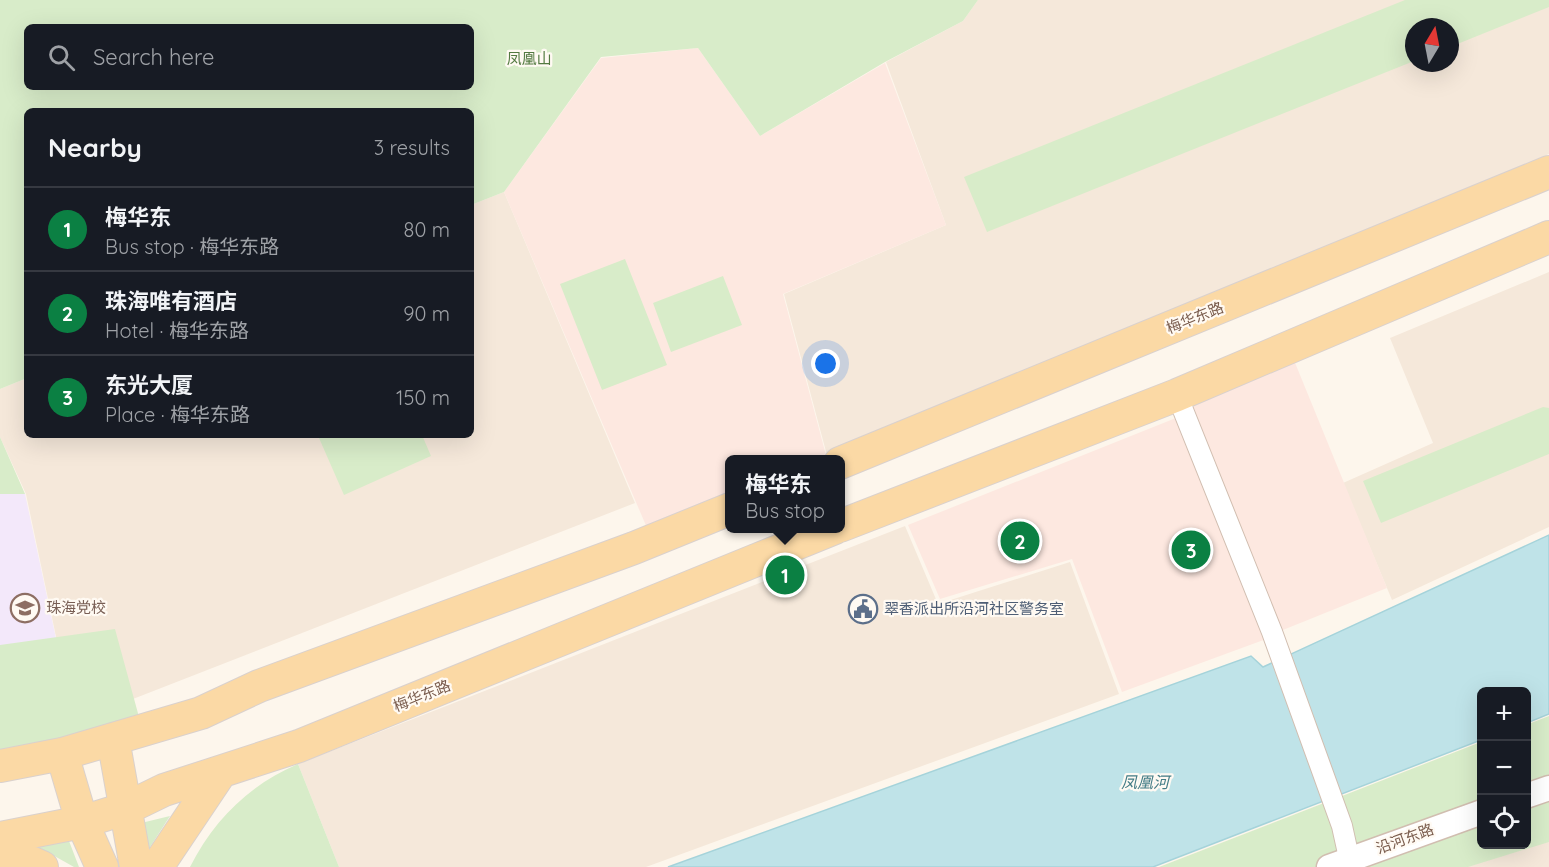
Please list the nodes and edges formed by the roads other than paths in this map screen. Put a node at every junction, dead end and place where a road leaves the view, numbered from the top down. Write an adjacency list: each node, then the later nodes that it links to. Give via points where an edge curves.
1 (1549, 172): 4 (main road, 梅华东路)
2 (1549, 237): 3 (main road)
3 (1177, 396): 6 (main road); 19 (street, via 1272,632 1342,826)
4 (845, 461)
5 (725, 511): 8 (main road, via 259,686 201,713)
6 (845, 524)
7 (823, 533): 11 (main road, 梅华东路, via 308,742)
8 (113, 739): 9 (main road); 14 (main road)
9 (62, 754): 10 (main road); 16 (main road)
10 (0, 766)
11 (220, 773): 14 (main road, 梅华东路, via 164,790); 23 (main road)
12 (1549, 788): 13 (street)
13 (1530, 795)
14 (127, 808): 16 (main road, 梅华东路); 22 (main road)
15 (1477, 814): 19 (street, 沿河东路)
16 (82, 822): 17 (main road, 梅华东路); 21 (main road)
17 (0, 838)
18 (0, 860): 20 (main road)
19 (1343, 865)
20 (42, 867)
21 (102, 867)
22 (136, 867)
23 (157, 867)

